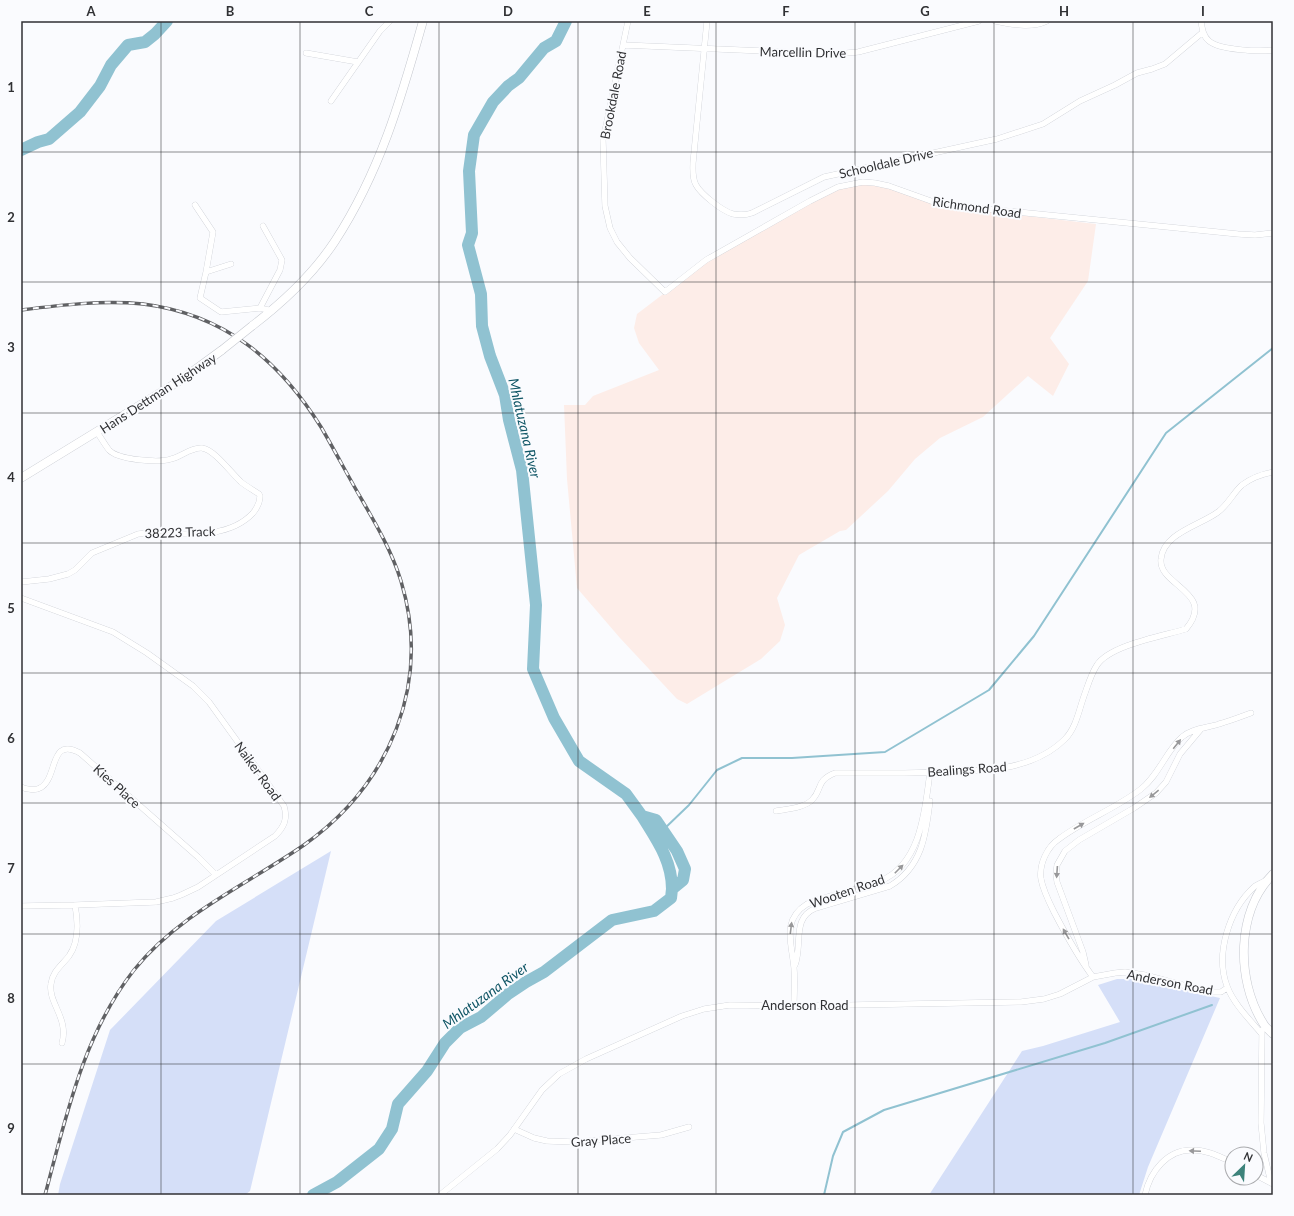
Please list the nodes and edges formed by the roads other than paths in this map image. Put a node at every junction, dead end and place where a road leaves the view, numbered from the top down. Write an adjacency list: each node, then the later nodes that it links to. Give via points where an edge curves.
1 (390, 21): 14 (street)
2 (423, 21): 23 (street, Hans Dettman Highway, via 400,100 372,175 334,242 294,290)
3 (628, 21): 10 (street, Brookdale Road)
4 (707, 21): 11 (street, Schooldale Drive)
5 (979, 21): 11 (street, Marcellin Drive, via 858,52 840,54)
6 (995, 21): 7 (street, via 1021,25)
7 (1047, 21)
8 (1201, 21): 9 (street)
9 (1203, 32): 11 (street, Schooldale Drive, via 1165,64 1137,73 1080,101 1043,124 997,139 824,177 746,214 732,214 725,210 702,192 693,178); 12 (street, via 1210,42 1221,47)
10 (623, 45): 11 (street, Marcellin Drive); 21 (street, Brookdale Road, via 605,127 606,212 617,242)
11 (705, 49)
12 (1273, 50)
13 (306, 53): 14 (street)
14 (358, 62): 15 (street)
15 (331, 101)
16 (195, 205): 20 (street, via 213,232)
17 (263, 226): 22 (street, via 282,260 280,270)
18 (1273, 233): 21 (street, Richmond Road, via 1238,234 947,205 889,186 863,182 838,187 810,200 706,260)
19 (231, 264): 20 (street)
20 (206, 272): 22 (street, via 200,298 221,312)
21 (665, 292)
22 (260, 308): 23 (street)
23 (272, 311): 24 (street, Hans Dettman Highway, bridge, via 181,380)
24 (97, 432): 26 (street, Hans Dettman Highway); 27 (street, 38223 Track, via 109,450 126,458 162,461 195,449 206,449 259,494 260,500 249,517 227,529 209,533 138,534 92,553 68,574)
25 (1273, 472): 31 (street, Bealings Road, via 1252,478 1242,485 1218,512 1171,540 1162,553 1162,567 1191,598 1195,606 1190,624 1186,629 1119,649 1103,659 1091,677 1071,731 1064,740 1040,756 1008,767)
26 (21, 478)
27 (21, 582)
28 (21, 598): 34 (street, Naiker Road, via 113,632 193,686 209,702 284,806 286,819 281,830)
29 (1251, 713): 30 (street)
30 (1201, 729): 39 (street, one-way to 39, via 1180,754 1166,782 1156,793 1079,840 1060,858 1057,882 1083,952); 39 (street, one-way to 30, via 1043,888 1041,869 1045,856 1057,840 1142,788 1182,737)
31 (932, 772): 33 (street, Bealings Road, via 835,773 825,778 812,800 797,807); 38 (street, Wooten Road, via 926,827 914,864 905,875 890,886 816,908 806,914 801,921); 38 (street, Wooten Road, one-way to 31, via 790,929 797,912 812,902 887,878 907,860 921,825)
32 (21, 787): 34 (street, Kies Place, via 40,788 48,778 59,753 63,749 74,749)
33 (776, 811)
34 (216, 875): 36 (street, Naiker Road, via 182,896 164,900)
35 (1270, 876): 41 (street, via 1255,886 1235,911 1227,933 1222,962); 43 (street, via 1256,897 1249,916 1244,950 1248,984)
36 (75, 905): 37 (street, Naiker Road); 46 (street, via 77,918 74,945 55,973 50,986 63,1025)
37 (21, 906)
38 (794, 967): 42 (street, Wooten Road)
39 (1086, 967): 40 (street)
40 (1093, 977): 41 (street, Anderson Road, via 1125,972 1209,992 1221,992); 42 (street, Anderson Road, via 1060,994 1026,1002)
41 (1227, 988): 44 (street, via 1245,1016)
42 (794, 1006): 48 (street, Anderson Road, via 716,1006 682,1016 586,1059 559,1074 542,1090)
43 (1263, 1024): 44 (street); 45 (street)
44 (1262, 1033): 50 (street, via 1261,1123 1264,1153)
45 (1273, 1034)
46 (62, 1043)
47 (689, 1127): 48 (street, Gray Place, via 661,1135 568,1142 534,1138)
48 (514, 1128): 51 (street, Anderson Road, via 497,1149)
49 (1224, 1158): 52 (street, one-way to 52, via 1194,1150 1174,1153 1156,1170)
50 (1272, 1183)
51 (440, 1195)
52 (1145, 1195)

